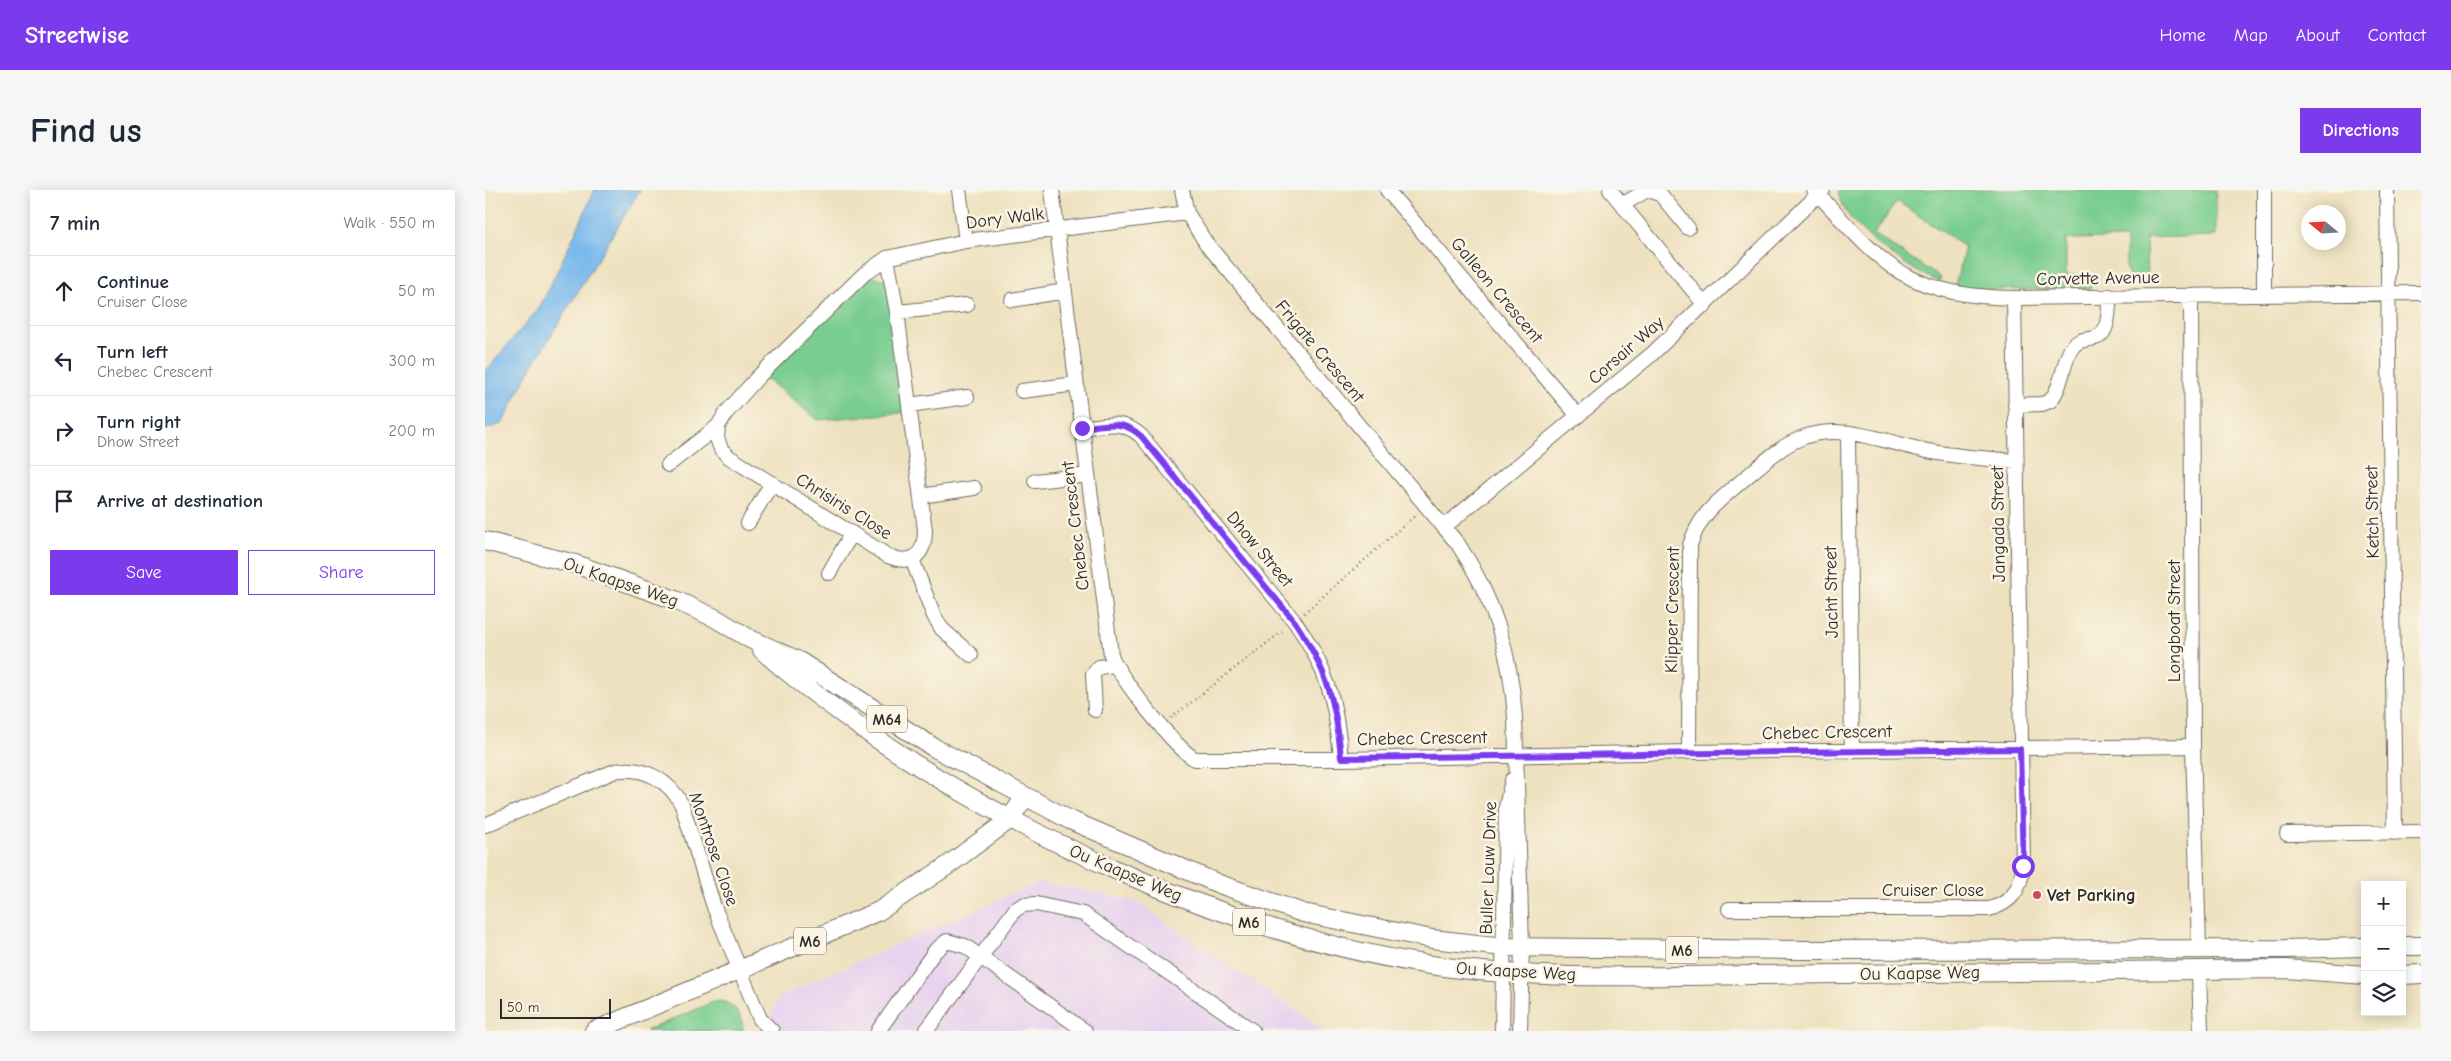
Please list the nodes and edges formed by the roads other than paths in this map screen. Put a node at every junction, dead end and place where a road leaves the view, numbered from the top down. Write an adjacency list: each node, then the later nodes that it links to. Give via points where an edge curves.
1 (959, 190): 14 (street)
2 (1051, 190): 13 (street, Chebec Crescent)
3 (1182, 190): 11 (street, Frigate Crescent)
4 (1387, 190): 32 (street, Galleon Crescent)
5 (1610, 190): 10 (street)
6 (1649, 190): 10 (street); 12 (street, via 1661,195)
7 (2264, 190): 18 (street)
8 (2387, 190): 19 (street, Ketch Street)
9 (1819, 192): 22 (street, Corvette Avenue, via 1869,246 1899,272 1928,286 1954,293); 25 (street, Corsair Way)
10 (1622, 205): 25 (street)
11 (1187, 213): 13 (street, Dory Walk); 44 (street, Frigate Crescent, via 1206,243)
12 (1688, 228)
13 (1057, 230): 14 (street, Dory Walk); 16 (street, Chebec Crescent)
14 (967, 241): 15 (street, Dory Walk)
15 (887, 258): 26 (street); 33 (street, via 863,274 758,377 725,413)
16 (1065, 291): 23 (street); 27 (street, Chebec Crescent)
17 (2421, 293): 19 (street, Corvette Avenue)
18 (2264, 294): 19 (street, Corvette Avenue); 20 (street, Corvette Avenue)
19 (2389, 294): 63 (street, Ketch Street)
20 (2191, 295): 21 (street, Corvette Avenue); 53 (street, Longboat Street)
21 (2109, 296): 22 (street, Corvette Avenue); 31 (street, via 2109,320 2105,332 2073,346 2050,401)
22 (2014, 298): 31 (street, Jangada Street)
23 (1012, 300)
24 (967, 305): 26 (street)
25 (1705, 305): 32 (street, Corsair Way)
26 (897, 312): 30 (street)
27 (1077, 384): 28 (street); 34 (street, Chebec Crescent)
28 (1022, 391)
29 (967, 397): 30 (street)
30 (909, 405): 42 (street)
31 (2015, 405): 36 (street, Jangada Street)
32 (1578, 416): 44 (street, Corsair Way)
33 (718, 426): 37 (street); 40 (street, Chrisiris Close, via 717,438 721,449)
34 (1082, 428): 38 (street, Chebec Crescent); 57 (street, Dhow Street, via 1123,425 1141,436 1295,622 1312,646 1326,676 1338,723)
35 (1848, 434): 36 (street, Klipper Crescent, via 1930,452); 55 (street, Jacht Street); 56 (street, Klipper Crescent, via 1814,434 1785,447 1711,508 1696,526 1688,566)
36 (2016, 461): 54 (street, Jangada Street)
37 (668, 465)
38 (1088, 475): 39 (street); 51 (street, Chebec Crescent)
39 (1035, 481)
40 (772, 483): 43 (street); 45 (street, Chrisiris Close)
41 (974, 488): 42 (street)
42 (921, 496): 47 (street, via 925,541 922,550)
43 (748, 523)
44 (1445, 527): 58 (street, Buller Louw Drive, via 1482,583 1504,639 1513,681)
45 (852, 533): 47 (street, Chrisiris Close, via 899,561); 48 (street)
46 (485, 541): 49 (main road, Ou Kaapse Weg / M64, via 625,580 707,614)
47 (912, 559): 50 (street, via 934,616 942,629)
48 (829, 573)
49 (751, 639): 59 (main road, Ou Kaapse Weg / M64, via 799,661 933,747); 60 (main road, Ou Kaapse Weg / M64, via 790,677 870,736)
50 (971, 655)
51 (1114, 665): 52 (street, via 1099,667 1093,674); 57 (street, Chebec Crescent, via 1180,748 1195,759)
52 (1095, 710)
53 (2193, 746): 54 (street, Chebec Crescent); 71 (street, Longboat Street)
54 (2020, 749): 55 (street, Chebec Crescent); 65 (street, Cruiser Close, via 2021,881 2013,897 2003,905 1989,909)
55 (1852, 750): 56 (street, Chebec Crescent)
56 (1689, 752): 58 (street, Chebec Crescent)
57 (1341, 758): 58 (street, Chebec Crescent)
58 (1515, 761): 68 (street, Buller Louw Drive, via 1506,807); 69 (street, Buller Louw Drive)
59 (1025, 797): 60 (main road, M6); 68 (main road, Ou Kaapse Weg / M6, via 1070,820 1219,884 1303,913 1433,939)
60 (1009, 820): 73 (main road, M6, via 879,911); 75 (main road, Ou Kaapse Weg / M6, via 1204,907 1283,933 1422,964)
61 (485, 825): 73 (street, Montrose Close, via 615,771 624,769 653,776 675,792 682,805 714,907)
62 (2421, 832): 63 (street)
63 (2395, 833): 64 (street)
64 (2287, 834)
65 (1729, 909)
66 (2406, 946): 67 (main road)
67 (2421, 946)
68 (1504, 947): 69 (main road, Ou Kaapse Weg / M6); 75 (street, Buller Louw Drive)
69 (1522, 947): 71 (main road, Ou Kaapse Weg / M6, via 1803,950); 76 (street, Buller Louw Drive)
70 (2361, 947): 71 (main road, Ou Kaapse Weg / M6)
71 (2199, 948)
72 (981, 957): 80 (street, via 1015,910 1023,905 1036,904 1083,914); 83 (street, via 957,942 941,944); 84 (street); 85 (street)
73 (739, 971): 81 (street, Montrose Close, via 759,1019); 82 (main road, M6)
74 (2199, 972): 76 (main road, Ou Kaapse Weg / M6); 78 (main road, Ou Kaapse Weg / M6, via 2286,969); 89 (street)
75 (1503, 974): 76 (main road, Ou Kaapse Weg / M6); 87 (street, Buller Louw Drive)
76 (1522, 974): 88 (street, Buller Louw Drive)
77 (2421, 974): 79 (main road)
78 (2361, 975)
79 (2406, 975)
80 (1233, 1026): 86 (street)
81 (768, 1030)
82 (594, 1031)
83 (878, 1031)
84 (926, 1031)
85 (1085, 1031)
86 (1253, 1031)
87 (1502, 1031)
88 (1521, 1031)
89 (2201, 1031)

